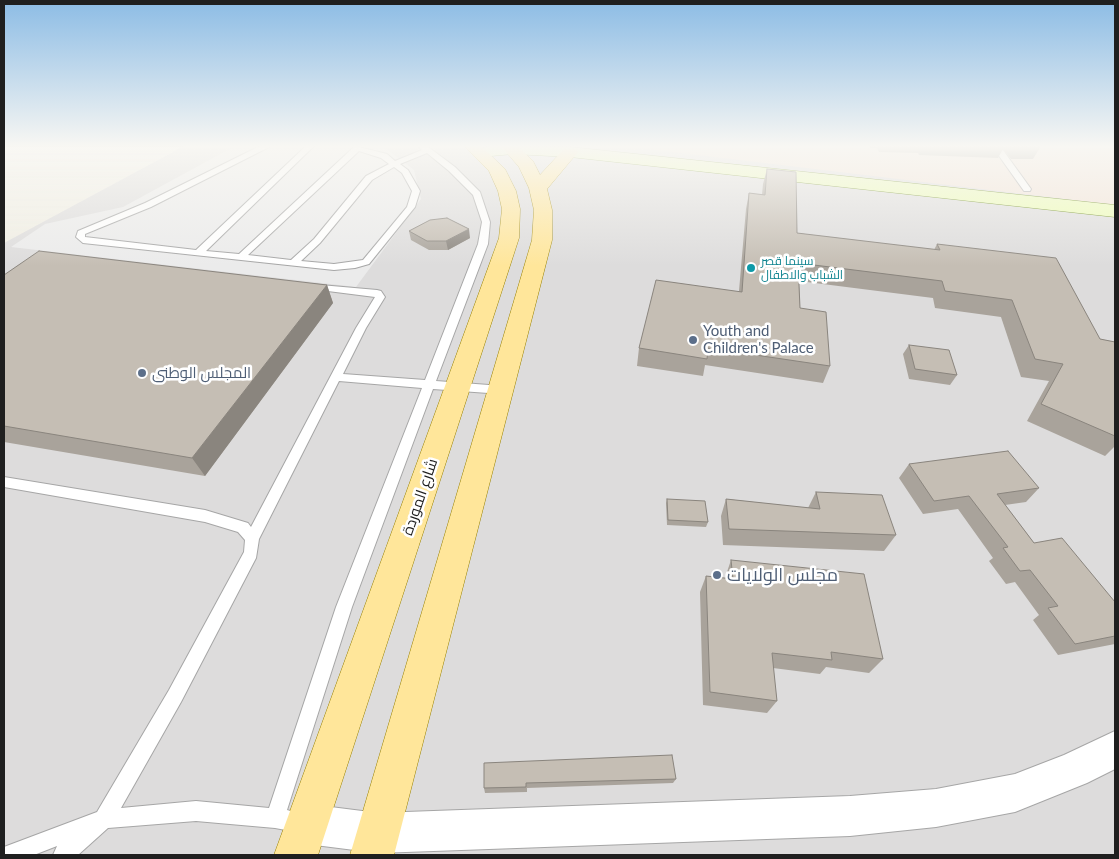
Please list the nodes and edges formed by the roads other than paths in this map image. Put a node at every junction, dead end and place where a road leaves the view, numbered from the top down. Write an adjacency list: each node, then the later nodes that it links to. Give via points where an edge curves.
1 (186, 186): 14 (lane, via 80,237 83,240)
2 (268, 186): 14 (lane)
3 (314, 186): 15 (lane)
4 (362, 186): 16 (lane, via 317,241)
5 (414, 186): 16 (lane, via 416,197 411,207 366,262 334,267)
6 (468, 186): 19 (lane, via 477,194 486,222 483,244)
7 (505, 186): 19 (main road, شارع الموردة, via 511,226 509,238)
8 (897, 186): 13 (main road)
9 (1010, 186): 11 (main road)
10 (538, 188): 20 (main road, via 543,215 542,240)
11 (1027, 188): 12 (main road)
12 (1115, 198)
13 (1115, 211)
14 (199, 252): 15 (lane)
15 (241, 257): 16 (lane)
16 (293, 263)
17 (298, 284): 18 (lane, via 377,293 380,297)
18 (336, 377): 19 (lane); 22 (lane)
19 (444, 387): 20 (lane); 25 (main road, شارع الموردة)
20 (502, 390): 26 (main road)
21 (4, 482): 22 (lane, via 205,516 243,527)
22 (252, 539): 24 (lane, via 251,553)
23 (1115, 749): 26 (street, via 1074,770 1015,793 936,808)
24 (104, 820): 25 (lane, via 196,811); 27 (lane); 28 (lane)
25 (293, 832): 26 (street)
26 (375, 844)
27 (8, 855)
28 (62, 855)

